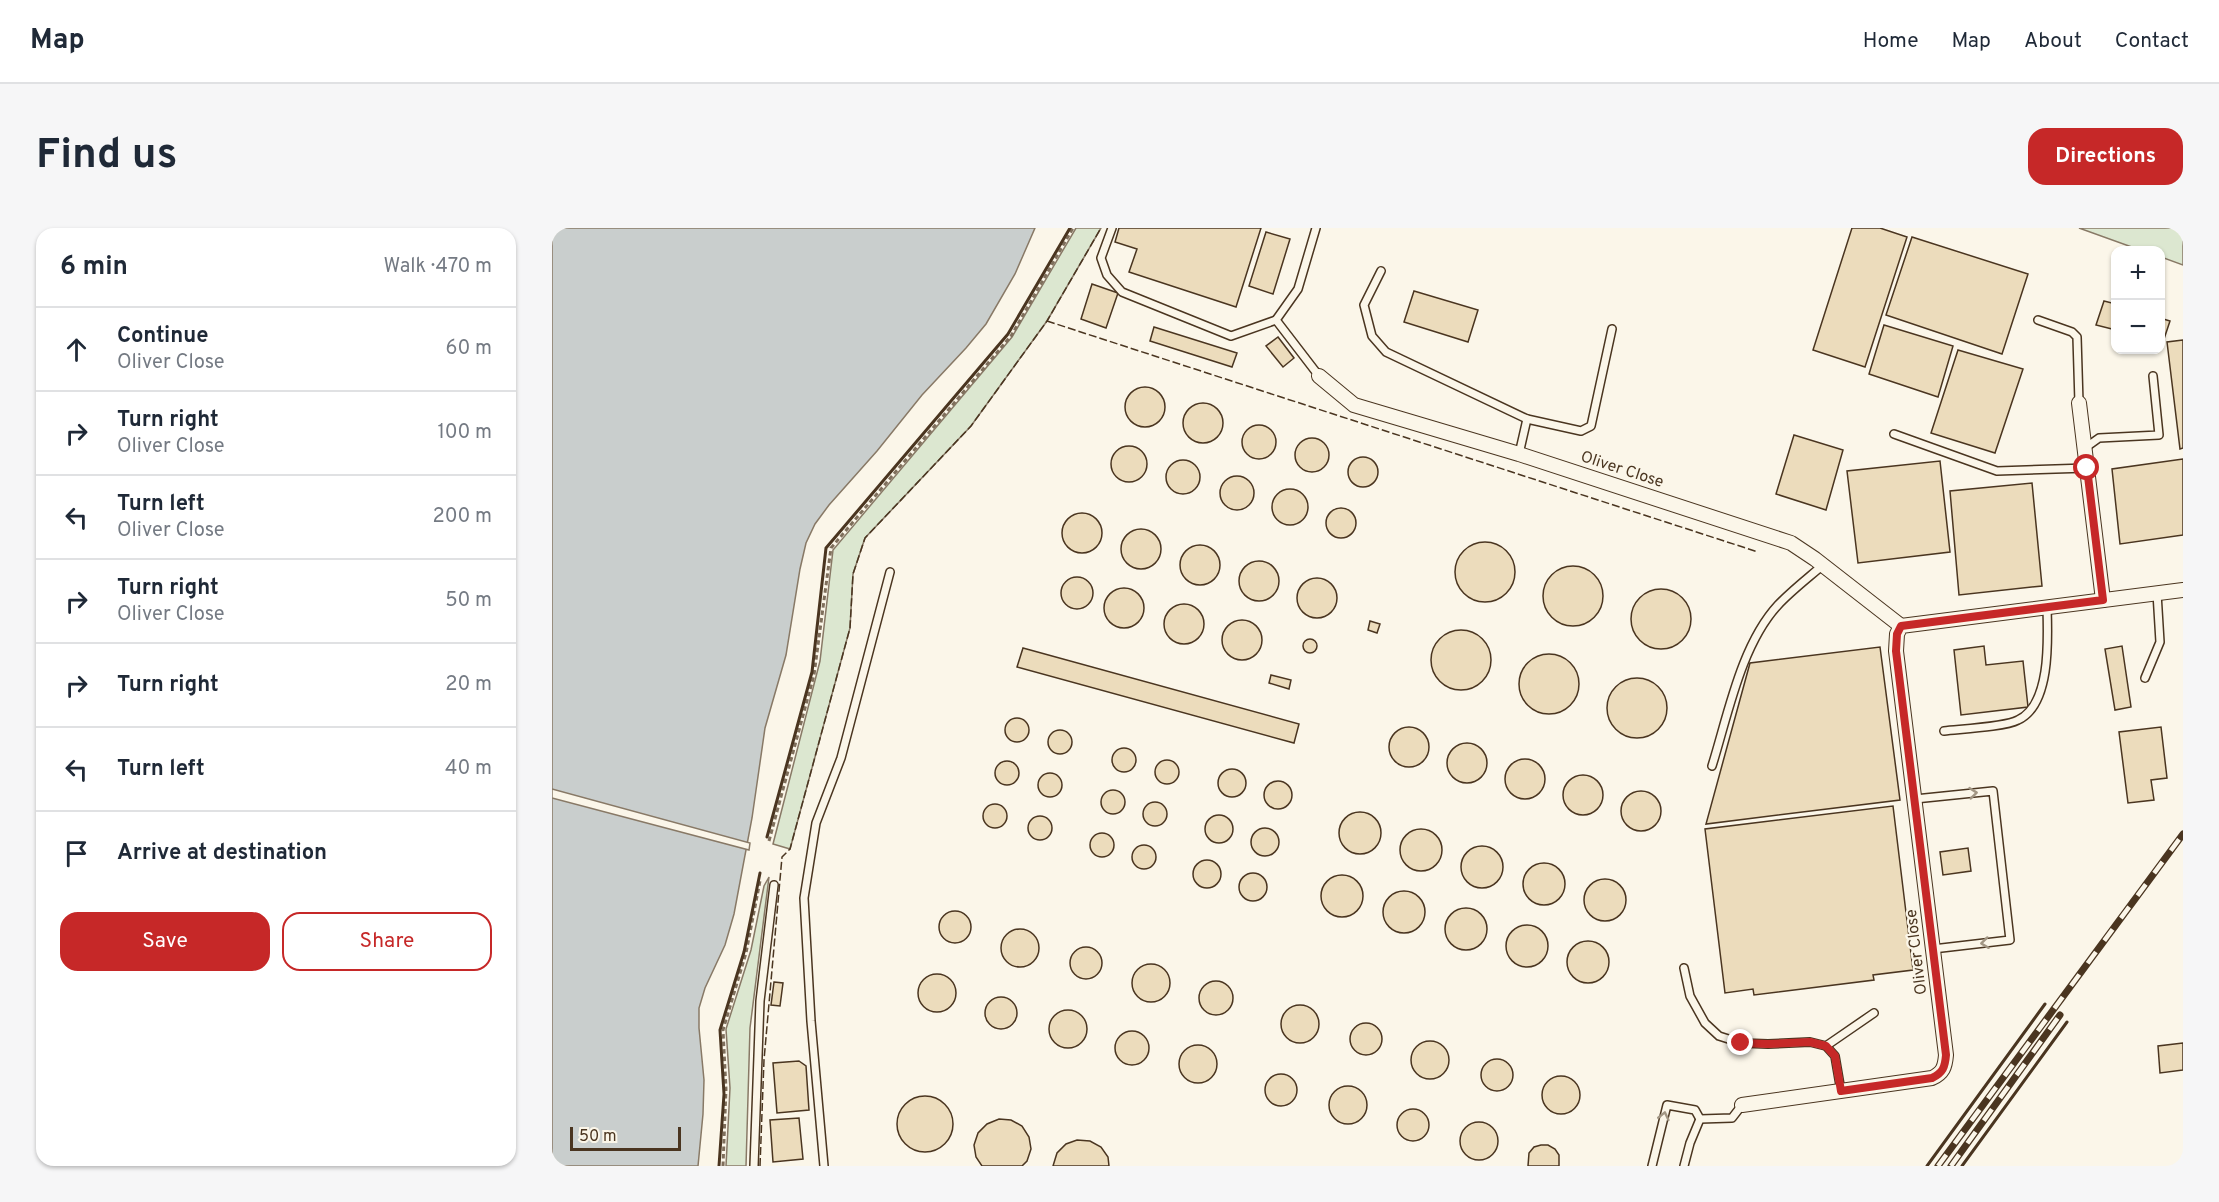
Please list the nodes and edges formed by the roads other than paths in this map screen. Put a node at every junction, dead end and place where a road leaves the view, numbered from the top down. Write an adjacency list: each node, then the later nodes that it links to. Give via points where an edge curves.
1 (1113, 228): 4 (lane, via 1101,258 1107,274 1122,292 1231,336)
2 (1317, 228): 4 (lane, via 1298,289)
3 (1381, 271): 10 (lane, via 1364,306 1372,336 1386,352)
4 (1276, 320): 7 (lane)
5 (2038, 320): 9 (lane, via 2077,337)
6 (1612, 329): 10 (lane, via 1591,426 1581,431)
7 (1319, 376): 13 (street, Oliver Close, via 1354,405)
8 (2153, 376): 12 (lane, via 2159,435 2099,438)
9 (2079, 403): 12 (street)
10 (1527, 419): 13 (lane)
11 (1894, 434): 14 (lane, via 1997,471)
12 (2085, 448): 14 (street)
13 (1519, 454): 15 (street, Oliver Close, via 1791,543)
14 (2087, 468): 19 (street)
15 (1823, 565): 21 (street, Oliver Close); 24 (lane, via 1777,606 1757,634)
16 (890, 573): 35 (lane, via 841,758 816,823 804,898)
17 (2183, 592): 18 (street)
18 (2157, 593): 19 (street); 22 (lane, via 2160,642)
19 (2103, 600): 20 (street)
20 (2047, 608): 21 (street); 23 (lane, via 2042,688 2028,715 2016,722)
21 (1901, 626): 25 (street, Oliver Close, via 1896,651)
22 (2145, 678)
23 (1944, 731)
24 (1712, 766)
25 (1915, 799): 27 (street, Oliver Close); 27 (lane, one-way to 27, via 1993,791 2010,940)
26 (774, 885): 34 (lane, via 760,1001)
27 (1934, 949): 31 (street, Oliver Close, via 1946,1055 1940,1075)
28 (1684, 968): 30 (lane, via 1690,996 1705,1023 1719,1036 1741,1043 1810,1042)
29 (1874, 1013): 30 (lane)
30 (1826, 1046): 31 (lane, via 1835,1056)
31 (1841, 1091): 32 (street, Oliver Close)
32 (1742, 1105): 33 (lane, via 1732,1118)
33 (1700, 1119): 36 (lane, one-way to 33, via 1667,1105 1695,1110); 37 (lane)
34 (754, 1166)
35 (824, 1166)
36 (1652, 1166)
37 (1684, 1166)

